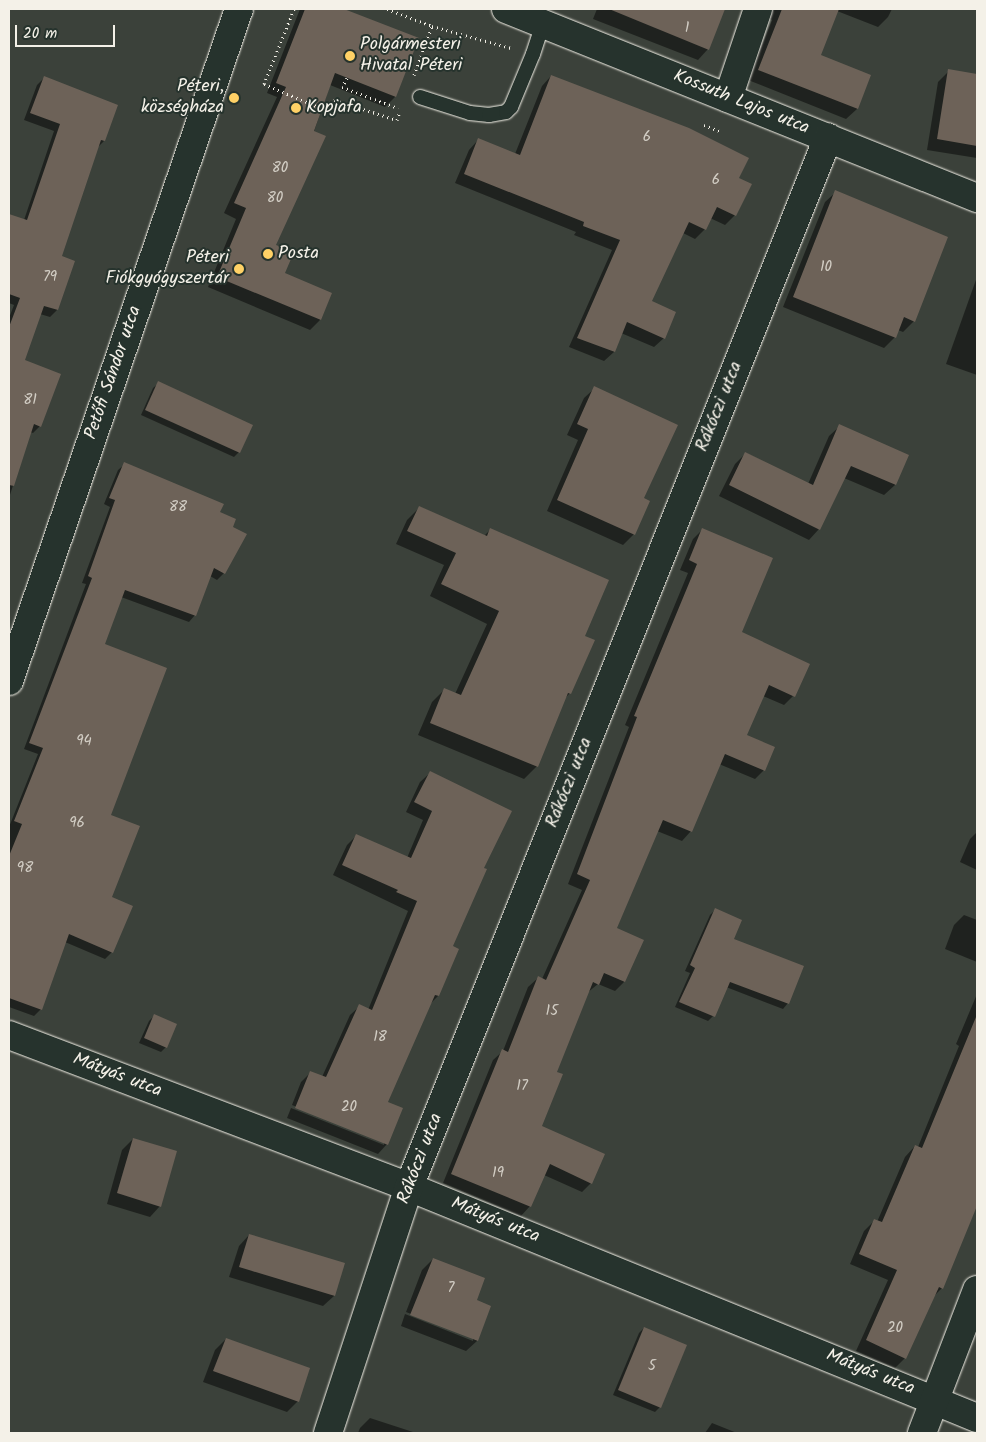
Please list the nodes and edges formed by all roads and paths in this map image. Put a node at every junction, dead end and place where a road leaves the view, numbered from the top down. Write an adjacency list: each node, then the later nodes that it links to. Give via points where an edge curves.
1 (239, 9): 17 (street, Petőfi Sándor utca)
2 (294, 9): 12 (path, via 264,84 321,108 335,100)
3 (388, 9): 7 (path, via 432,26)
4 (506, 9): 6 (street, Kossuth Lajos utca)
5 (758, 9): 10 (street)
6 (542, 24): 7 (lane); 10 (street, Kossuth Lajos utca)
7 (533, 54): 9 (lane, via 506,112 489,115 470,113)
8 (347, 78): 11 (path, via 342,87)
9 (420, 97)
10 (728, 98): 15 (street, Kossuth Lajos utca)
11 (401, 109)
12 (397, 120)
13 (702, 124): 14 (path)
14 (727, 134)
15 (828, 138): 16 (street, Kossuth Lajos utca); 19 (street, Rákóczi utca)
16 (977, 198)
17 (9, 681)
18 (9, 1035): 19 (street, Mátyás utca)
19 (409, 1187): 21 (street, Mátyás utca); 23 (street, Rákóczi utca)
20 (977, 1290): 21 (street)
21 (934, 1399): 22 (street, Mátyás utca); 24 (street)
22 (977, 1418)
23 (328, 1433)
24 (922, 1433)

